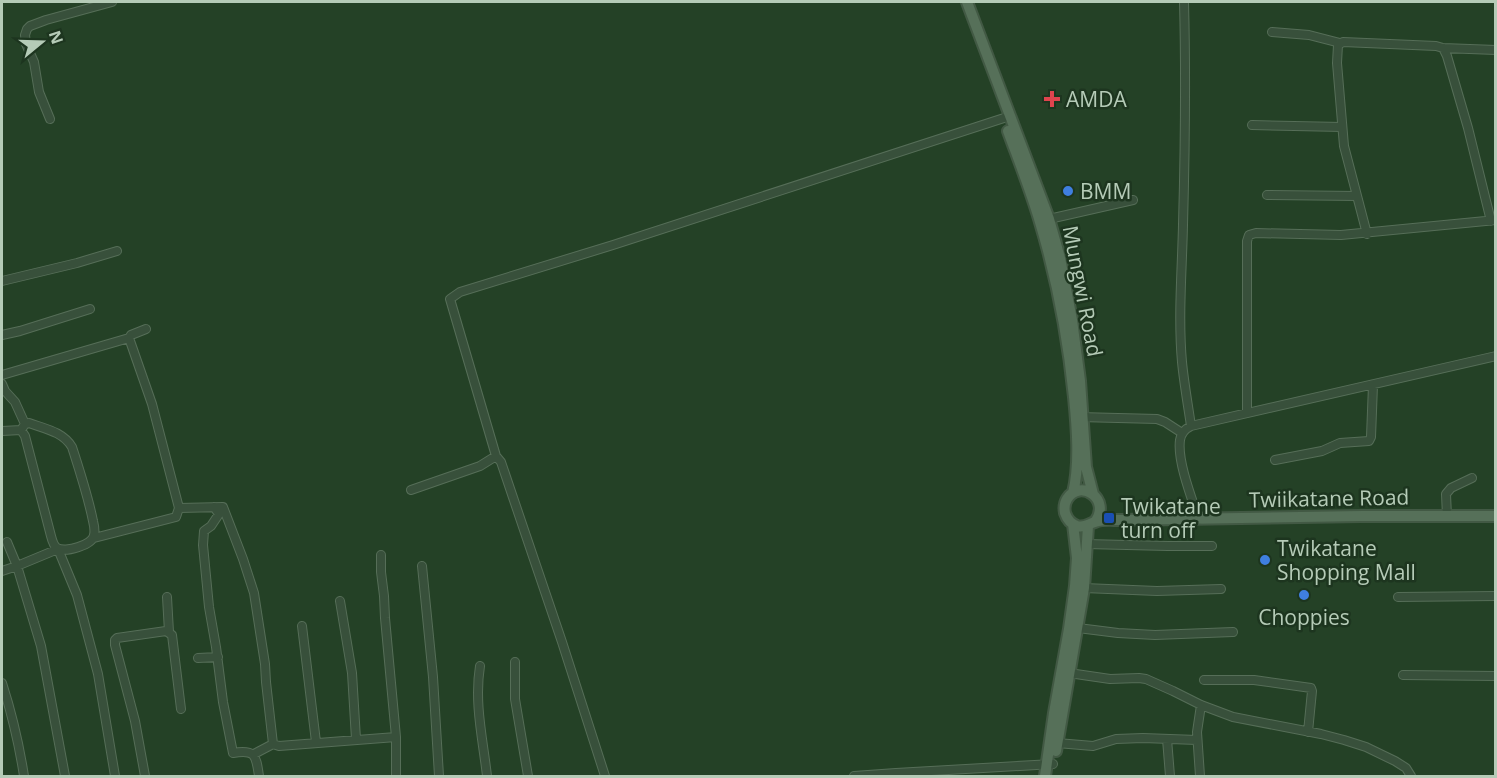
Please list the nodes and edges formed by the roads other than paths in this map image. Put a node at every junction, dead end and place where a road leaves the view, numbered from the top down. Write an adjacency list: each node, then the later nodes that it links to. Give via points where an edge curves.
1 (112, 2): 9 (street, via 27,29 25,35 39,92)
2 (961, 2): 10 (main road, Mungwi Road)
3 (968, 2): 16 (main road, Mungwi Road)
4 (1184, 2): 31 (street, via 1180,326)
5 (1272, 32): 6 (street)
6 (1340, 43): 7 (street); 12 (street, via 1337,52)
7 (1443, 48): 8 (street); 17 (street)
8 (1496, 50)
9 (50, 118)
10 (1004, 118): 30 (main road, Mungwi Road, via 1040,220 1061,308); 35 (street, via 453,296 450,299)
11 (1252, 125): 12 (street)
12 (1342, 127): 14 (street)
13 (1267, 195): 14 (street)
14 (1357, 196): 18 (street)
15 (1133, 200): 16 (street)
16 (1049, 219): 30 (main road, Mungwi Road, via 1072,320 1080,381)
17 (1493, 220): 18 (street)
18 (1367, 234): 29 (street, via 1249,235)
19 (117, 250): 20 (street)
20 (2, 280)
21 (90, 309): 23 (street)
22 (146, 329): 24 (street)
23 (2, 335)
24 (129, 338): 26 (street); 42 (street, via 152,404)
25 (1496, 356): 28 (street)
26 (2, 375)
27 (2, 384): 32 (street, via 15,402)
28 (1373, 385): 29 (street); 36 (street, via 1369,441 1340,443 1322,451)
29 (1246, 413): 31 (street)
30 (1079, 417): 34 (street, via 1157,419); 39 (main road, Mungwi Road); 40 (main road, Mungwi Road)
31 (1191, 426): 34 (street)
32 (23, 427): 33 (street); 50 (street, via 29,423 68,440 91,511); 54 (street, via 51,536)
33 (2, 431)
34 (1182, 433): 46 (street, via 1184,473)
35 (496, 456): 38 (street, via 480,466); 99 (street)
36 (1275, 460)
37 (1472, 478): 44 (street, via 1446,494)
38 (411, 490)
39 (1073, 493): 40 (main road, via 1083,490); 48 (main road, via 1064,509)
40 (1093, 494): 43 (main road)
41 (214, 507): 42 (street); 69 (street, via 219,514 204,531 204,545 208,607); 87 (street, via 223,507 254,593)
42 (179, 508): 50 (street, via 177,517)
43 (1100, 509): 47 (main road); 49 (main road)
44 (1447, 516): 45 (main road, Twiikatane Road); 46 (main road, Twiikatane Road)
45 (1496, 516)
46 (1198, 519): 47 (main road, Twiikatane Road)
47 (1118, 520): 49 (main road, Twiikatane Road)
48 (1073, 524): 49 (main road); 89 (main road, via 1075,586 1054,713)
49 (1091, 524): 52 (main road)
50 (94, 537): 54 (street, via 79,547)
51 (7, 542): 56 (street)
52 (1086, 544): 53 (street); 59 (main road)
53 (1212, 546)
54 (58, 549): 56 (street); 92 (street, via 77,595 98,674)
55 (381, 555): 81 (street)
56 (17, 566): 58 (street); 91 (street, via 41,646)
57 (422, 566): 96 (street, via 434,677)
58 (2, 571)
59 (1084, 588): 60 (street); 66 (main road)
60 (1221, 589)
61 (167, 597): 67 (street)
62 (1398, 597): 63 (street)
63 (1496, 597)
64 (340, 601): 82 (street, via 352,673)
65 (302, 626): 85 (street)
66 (1078, 628): 68 (street, via 1155,635); 73 (main road)
67 (169, 632): 79 (street); 93 (street, via 115,640)
68 (1233, 632)
69 (218, 657): 70 (street); 88 (street, via 233,753)
70 (198, 658)
71 (515, 662): 98 (street, via 515,699)
72 (480, 666): 97 (street, via 477,700)
73 (1069, 673): 78 (street, via 1110,679 1142,678); 86 (main road)
74 (1403, 675): 75 (street)
75 (1496, 676)
76 (1204, 680): 80 (street, via 1254,680 1311,688)
77 (2, 683): 90 (street)
78 (1201, 705): 80 (street, via 1233,717); 84 (street)
79 (181, 709)
80 (1308, 732): 105 (street, via 1383,755 1406,768)
81 (396, 737): 82 (street); 95 (street)
82 (356, 739): 85 (street)
83 (1167, 739): 84 (street); 86 (street, via 1116,739 1093,746); 103 (street)
84 (1197, 740): 104 (street)
85 (316, 742): 87 (street)
86 (1057, 743): 89 (main road)
87 (273, 744): 88 (street)
88 (254, 754): 94 (street)
89 (1050, 765): 100 (street); 101 (main road); 102 (main road)
90 (24, 777)
91 (65, 777)
92 (115, 777)
93 (145, 777)
94 (259, 777)
95 (396, 777)
96 (439, 777)
97 (487, 777)
98 (528, 777)
99 (605, 777)
100 (854, 777)
101 (1045, 777)
102 (1051, 777)
103 (1170, 777)
104 (1200, 777)
105 (1411, 777)

